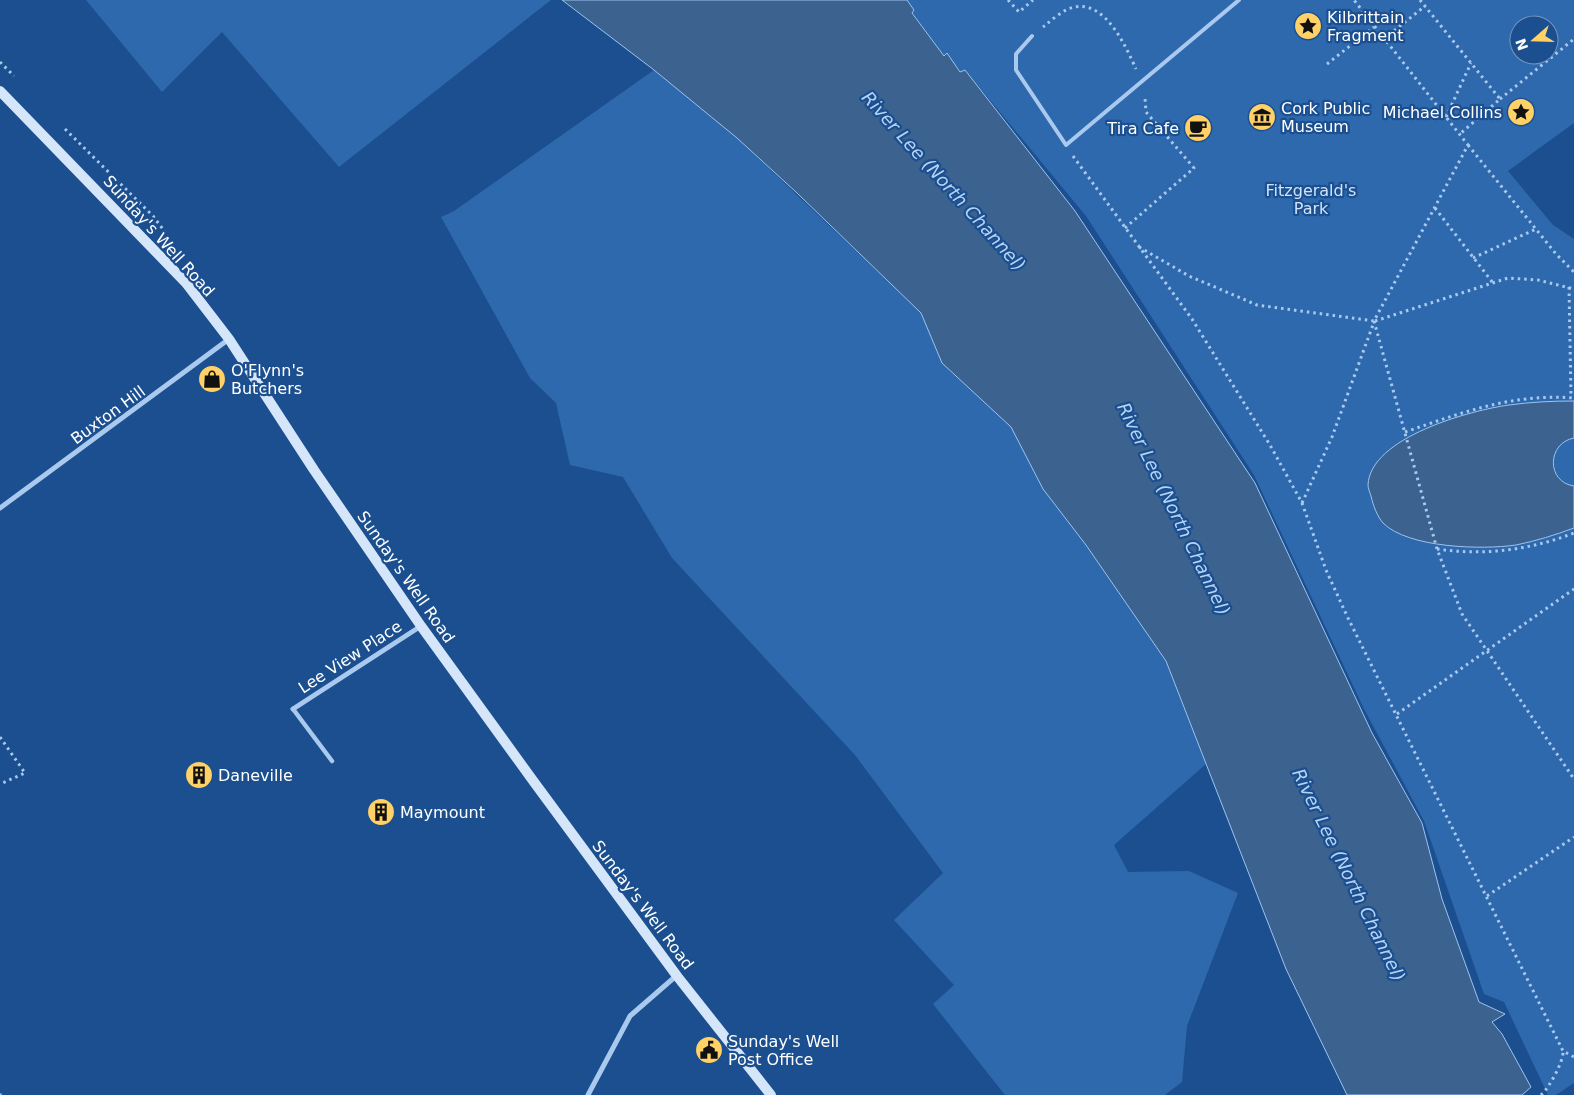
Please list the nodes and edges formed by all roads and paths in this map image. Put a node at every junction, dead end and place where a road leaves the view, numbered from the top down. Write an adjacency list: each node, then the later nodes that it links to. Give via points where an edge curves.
1 (1008, 0): 2 (path, via 1019,12)
2 (1033, 0)
3 (1239, 0): 18 (lane)
4 (1354, 0): 7 (path)
5 (1420, 0): 6 (path)
6 (1425, 6): 9 (path); 11 (path)
7 (1374, 27): 9 (path); 12 (path)
8 (1032, 36): 18 (lane, via 1016,54 1016,70)
9 (1384, 39): 15 (path)
10 (1574, 39): 14 (path)
11 (1471, 63): 14 (path); 15 (path)
12 (1327, 64)
13 (0, 91): 28 (main road, Sunday's Well Road, via 186,283)
14 (1500, 99): 16 (path)
15 (1446, 117): 16 (path)
16 (1460, 134): 17 (path)
17 (1468, 145): 19 (path); 20 (path)
18 (1066, 146): 21 (path)
19 (1435, 208): 22 (path); 27 (path)
20 (1536, 229): 22 (path); 23 (path)
21 (1138, 246): 27 (path, via 1189,276 1257,305); 31 (path, via 1192,319)
22 (1473, 258): 24 (path)
23 (1574, 272)
24 (1493, 283): 25 (path, via 1508,278); 27 (path)
25 (1569, 287): 26 (path); 29 (path)
26 (1574, 289)
27 (1374, 321): 30 (path); 31 (path, via 1332,437)
28 (229, 340): 32 (street, Buxton Hill); 36 (main road, Sunday's Well Road)
29 (1573, 398): 30 (path, via 1554,396 1490,405)
30 (1405, 432): 34 (path)
31 (1302, 503): 39 (path, via 1326,570)
32 (0, 508)
33 (1574, 533): 34 (path, via 1535,547 1505,551)
34 (1437, 549): 37 (path, via 1462,614)
35 (1574, 589): 37 (path)
36 (421, 626): 38 (street, Lee View Place); 46 (main road, Sunday's Well Road)
37 (1486, 652): 39 (path); 42 (path)
38 (293, 709): 41 (street)
39 (1397, 714): 45 (path)
40 (0, 737): 43 (path, via 25,773)
41 (332, 761)
42 (1574, 779)
43 (0, 784)
44 (1574, 837): 45 (path)
45 (1487, 896): 47 (path)
46 (677, 976): 49 (street, via 630,1016); 50 (main road, Sunday's Well Road)
47 (1563, 1051): 48 (path); 51 (path, via 1564,1059 1548,1089)
48 (1574, 1057)
49 (588, 1095)
50 (771, 1095)
51 (1541, 1095)

